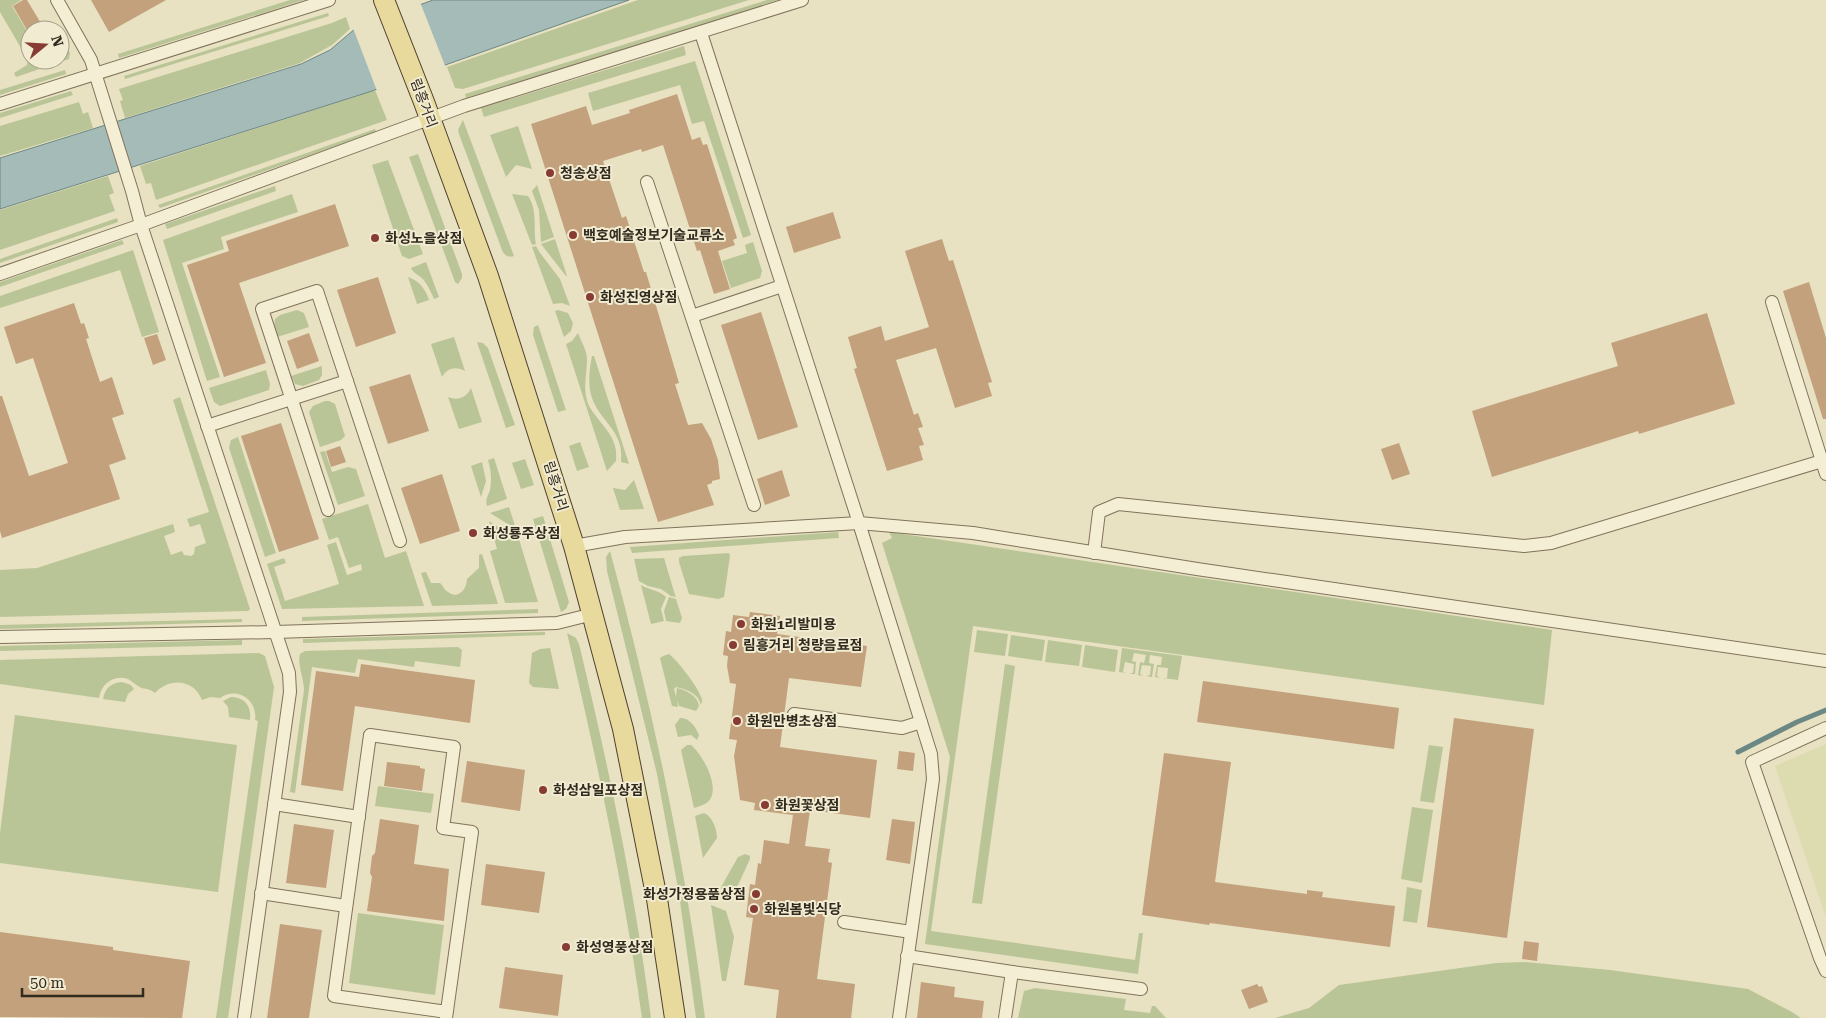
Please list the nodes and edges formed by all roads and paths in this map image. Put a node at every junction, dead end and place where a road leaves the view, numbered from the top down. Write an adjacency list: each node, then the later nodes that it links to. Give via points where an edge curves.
1 (57, 0): 6 (street, via 86,50)
2 (329, 0): 6 (street)
3 (802, 0): 5 (street)
4 (386, 3): 8 (main road, 림흥거리)
5 (701, 33): 8 (street, via 464,106); 12 (street)
6 (95, 74): 7 (street); 10 (street)
7 (0, 104)
8 (427, 111): 10 (street); 24 (main road, 림흥거리, via 488,276)
9 (647, 182): 14 (street)
10 (141, 225): 11 (street); 17 (street)
11 (0, 274)
12 (782, 286): 14 (street); 22 (street)
13 (1772, 302): 18 (street)
14 (692, 316): 20 (street)
15 (346, 381): 16 (street); 16 (street, via 317,291 262,310); 23 (street)
16 (291, 399): 17 (street); 21 (street)
17 (207, 426): 27 (street)
18 (1822, 461): 19 (street); 25 (street, via 1550,543 1524,546 1486,543 1118,504 1099,512)
19 (1826, 474)
20 (754, 505)
21 (328, 510)
22 (859, 523): 24 (street, via 625,537); 25 (street, via 973,533); 31 (street)
23 (400, 542)
24 (574, 546): 26 (main road, 림흥거리)
25 (1094, 553): 29 (street)
26 (593, 614): 27 (street, via 557,623); 45 (main road, 림흥거리, via 624,729 643,822)
27 (275, 632): 28 (street); 33 (street, via 289,673 290,692)
28 (0, 637)
29 (1826, 661)
30 (794, 714): 31 (street, via 902,728)
31 (921, 722): 38 (street, via 931,754 933,779)
32 (1826, 728): 40 (street, via 1752,762)
33 (274, 804): 34 (street); 35 (street)
34 (359, 817): 36 (street); 43 (street, via 370,735 454,747 443,828 472,832)
35 (262, 893): 36 (street); 44 (street)
36 (346, 906): 43 (street, via 334,996)
37 (844, 922): 38 (street)
38 (911, 932): 39 (street)
39 (907, 956): 41 (street); 46 (street)
40 (1826, 971)
41 (1012, 972): 42 (street); 47 (street)
42 (1141, 989)
43 (447, 1015)
44 (244, 1018)
45 (675, 1018)
46 (899, 1018)
47 (1005, 1018)

